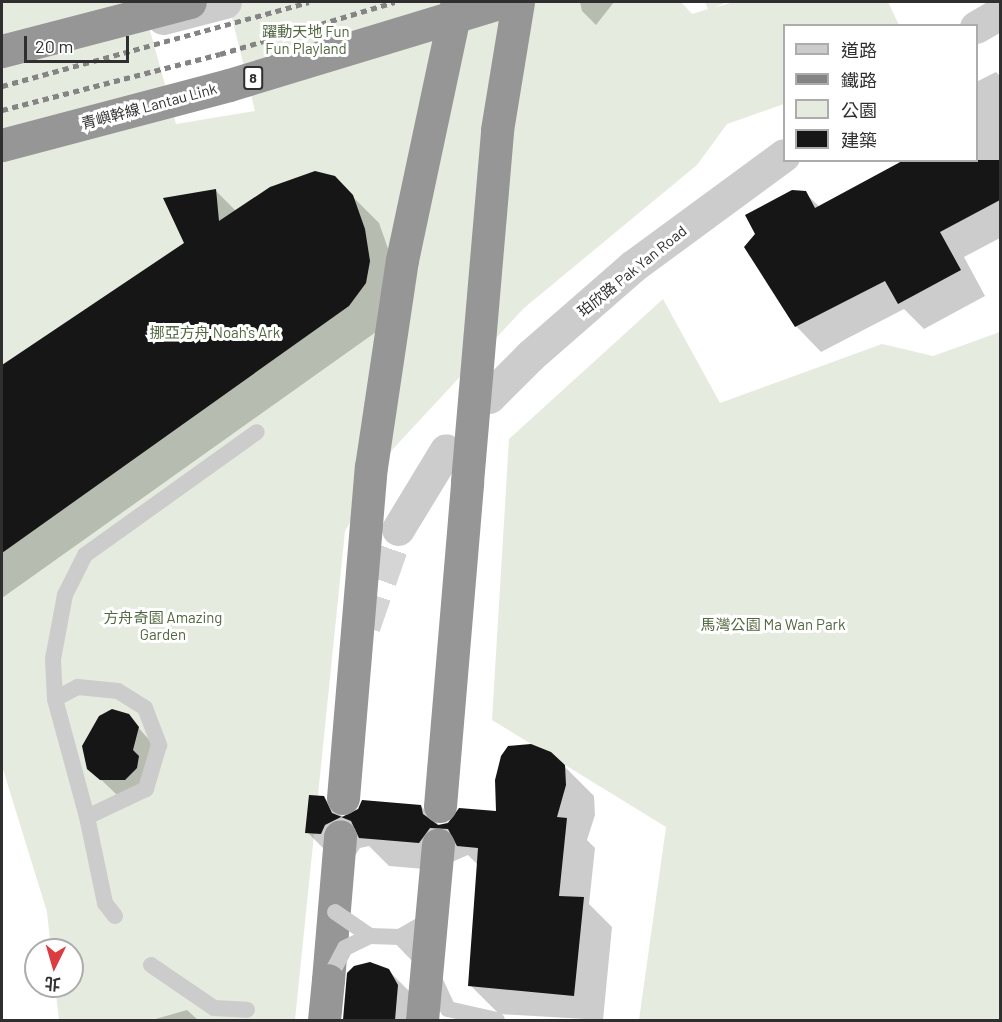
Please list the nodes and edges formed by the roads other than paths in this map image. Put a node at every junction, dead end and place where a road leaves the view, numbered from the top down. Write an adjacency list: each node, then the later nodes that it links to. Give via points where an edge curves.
1 (190, 2): 9 (highway, bridge)
2 (225, 2): 10 (street, bridge)
3 (457, 2): 19 (highway, via 402,260 371,467)
4 (475, 2): 11 (street, 青嶼幹線 Lantau Link, via 226,77)
5 (502, 2): 12 (highway, 青嶼幹線 Lantau Link / 8, bridge, via 229,85)
6 (518, 2): 20 (highway, bridge, via 497,130)
7 (1000, 13): 8 (street)
8 (978, 26)
9 (2, 51)
10 (2, 60)
11 (2, 135)
12 (2, 145)
13 (783, 156): 14 (street, 珀欣路 Pak Yan Road, via 633,266)
14 (489, 397)
15 (258, 432): 18 (lane, via 86,555 65,595 53,659)
16 (446, 450): 17 (street)
17 (398, 529)
18 (55, 699): 21 (lane); 21 (lane, via 78,687 118,691 145,708 159,745 146,789)
19 (342, 798)
20 (440, 806)
21 (87, 817): 25 (lane, via 105,903)
22 (340, 836): 24 (highway)
23 (438, 844): 26 (highway)
24 (335, 912): 27 (lane, bridge); 31 (highway, bridge)
25 (115, 916)
26 (431, 918): 28 (lane); 30 (highway)
27 (370, 936): 28 (lane); 31 (lane, bridge, via 345,948)
28 (400, 937): 30 (lane)
29 (151, 965): 32 (lane, via 214,1008)
30 (428, 966): 34 (highway); 35 (lane, via 448,1010)
31 (328, 980): 33 (highway, bridge)
32 (247, 1010)
33 (324, 1020)
34 (422, 1020)
35 (496, 1020)

